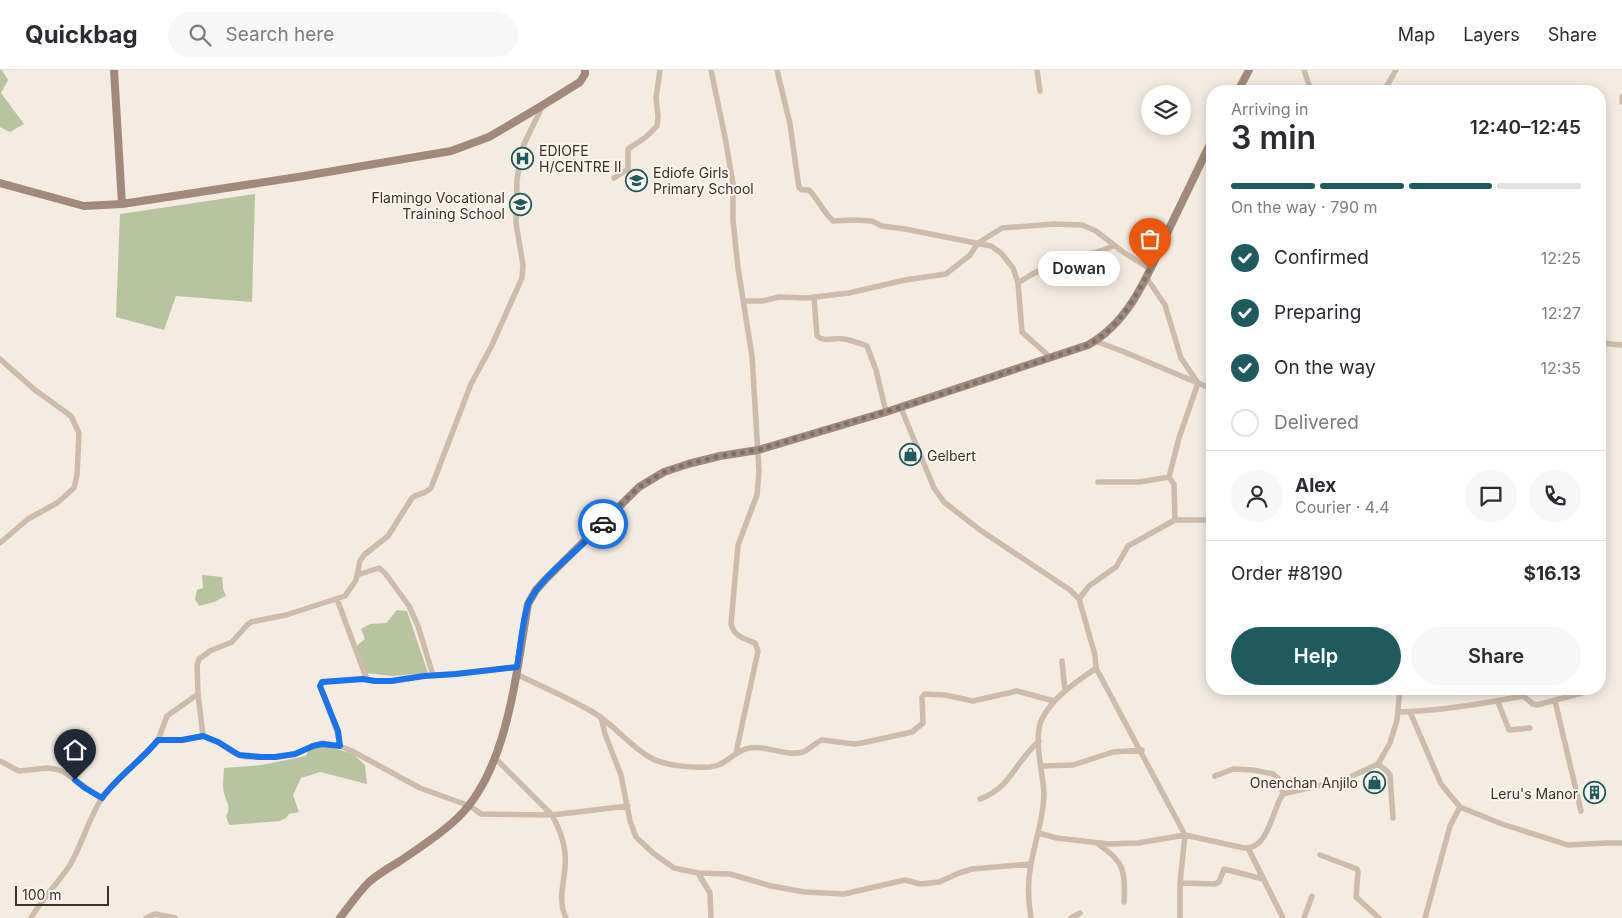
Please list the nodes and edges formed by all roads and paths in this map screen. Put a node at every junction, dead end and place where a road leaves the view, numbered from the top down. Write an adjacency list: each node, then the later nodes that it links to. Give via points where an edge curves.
1 (114, 70): 20 (street)
2 (585, 70): 16 (street, via 580,82)
3 (660, 70): 18 (street, via 657,126 628,149 628,168)
4 (711, 70): 26 (street, via 733,184 733,220)
5 (777, 70): 21 (street, via 790,124 799,187 809,190 833,221 872,222)
6 (1037, 70): 13 (street)
7 (1249, 70): 10 (street)
8 (1304, 70): 11 (street)
9 (1396, 70): 12 (street)
10 (1241, 85)
11 (1309, 85)
12 (1387, 85)
13 (1040, 91)
14 (1622, 97): 15 (street)
15 (1622, 102)
16 (543, 105): 20 (street, via 489,137 451,151); 42 (street, via 523,149 517,180 516,223 523,264 517,292 472,384 431,488 412,498 388,536 360,561)
17 (1206, 152): 23 (street)
18 (614, 178)
19 (0, 183): 20 (street, via 84,206)
20 (122, 204)
21 (978, 243): 22 (street, via 1002,228 1054,224 1082,225); 24 (street, via 1001,253); 25 (street, via 970,255 946,274)
22 (1114, 245): 23 (street); 24 (street, via 1034,272)
23 (1148, 273): 27 (street, via 1124,315); 32 (street, via 1165,305 1181,358)
24 (1018, 283): 30 (street, via 1022,332)
25 (814, 297): 26 (street); 35 (street, via 817,336 825,340 846,339 867,346)
26 (743, 301): 36 (street, via 752,356)
27 (1095, 342): 30 (street); 32 (street)
28 (1606, 344): 29 (street)
29 (1622, 345)
30 (1050, 357): 34 (street)
31 (0, 359): 41 (street, via 71,416 78,434 74,488 28,519)
32 (1198, 382): 33 (street); 37 (street)
33 (1206, 386)
34 (901, 408): 35 (street); 44 (street, via 934,488 944,502 1070,590)
35 (886, 412): 36 (street)
36 (758, 450): 47 (street, via 688,464 664,472 639,487 536,590 528,604); 66 (street, via 757,495 738,545 731,624 736,635 755,643 758,651)
37 (1169, 477): 38 (street, via 1139,482); 39 (street, via 1174,484)
38 (1098, 482)
39 (1176, 520): 40 (street); 44 (street, via 1128,546 1116,567 1089,586)
40 (1206, 520)
41 (0, 543)
42 (358, 575): 43 (street, via 345,596); 48 (street, via 378,568 410,606)
43 (337, 600): 49 (street); 51 (street, via 247,625 232,642 199,659)
44 (1079, 600): 46 (street)
45 (1062, 661): 50 (street)
46 (1096, 668): 50 (street); 65 (street)
47 (516, 670): 48 (street); 59 (street); 67 (street, via 509,713)
48 (433, 675): 49 (street, via 391,681)
49 (366, 680): 64 (street, via 320,684 338,731)
50 (1065, 692): 54 (street)
51 (198, 694): 61 (street); 62 (street, via 167,716)
52 (1400, 695): 57 (street)
53 (1575, 695): 55 (street)
54 (1054, 701): 63 (street, via 1042,717); 66 (street, via 1017,691 973,701 924,694 923,723 912,732 854,744 822,740 798,753 758,747)
55 (1555, 701): 56 (street, via 1535,704 1523,696); 78 (street)
56 (1498, 702): 58 (street); 60 (street, via 1509,730)
57 (1399, 712): 58 (street); 69 (street, via 1390,744)
58 (1410, 712): 77 (street, via 1441,784)
59 (601, 717): 66 (street, via 651,758 664,762 694,767 721,765); 76 (street)
60 (1530, 728)
61 (203, 736): 62 (street); 64 (street, via 246,757 295,754 322,744)
62 (158, 740): 73 (street)
63 (1038, 742): 70 (street); 74 (street, via 1022,758 1007,782)
64 (340, 746): 75 (street, via 420,788)
65 (1142, 750): 70 (street, via 1113,752 1073,765); 82 (street)
66 (736, 753)
67 (494, 757): 75 (street, via 484,784); 79 (street)
68 (0, 762): 73 (street, via 19,771 47,768 64,772)
69 (1378, 764): 72 (street, via 1346,779); 80 (street, via 1390,776)
70 (1042, 766): 81 (street, via 1044,794)
71 (1215, 776): 72 (street, via 1233,769 1273,774 1279,779)
72 (1283, 794): 85 (street, via 1261,841)
73 (102, 798): 94 (street, via 70,865)
74 (980, 798)
75 (470, 806): 79 (street, via 481,814); 97 (street, via 425,844 370,881)
76 (628, 806): 79 (street); 88 (street, via 632,828 639,841 674,868)
77 (1460, 807): 84 (street, via 1568,845); 106 (street, via 1450,826)
78 (1581, 811)
79 (552, 815): 98 (street, via 565,844 565,875 560,899)
80 (1393, 818)
81 (1038, 833): 83 (street); 87 (street)
82 (1185, 835): 83 (street, via 1138,843); 85 (street); 90 (street)
83 (1096, 843): 92 (street, via 1111,853 1120,866 1124,876)
84 (1622, 844)
85 (1248, 848): 89 (street)
86 (1320, 855): 105 (street, via 1358,872 1356,896)
87 (1031, 864): 88 (street, via 972,870 939,882 920,884 905,880 844,894 780,887 730,874); 100 (street, via 1028,890)
88 (698, 873): 99 (street, via 710,893)
89 (1263, 879): 90 (street, via 1224,869 1215,884); 103 (street)
90 (1180, 883): 102 (street)
91 (1312, 896): 104 (street)
92 (1124, 902)
93 (1080, 913): 101 (street)
94 (31, 918)
95 (146, 918): 96 (street, via 156,914)
96 (175, 918)
97 (340, 918)
98 (566, 918)
99 (711, 918)
100 (1031, 918)
101 (1071, 918)
102 (1180, 918)
103 (1283, 918)
104 (1304, 918)
105 (1380, 918)
106 (1425, 918)

